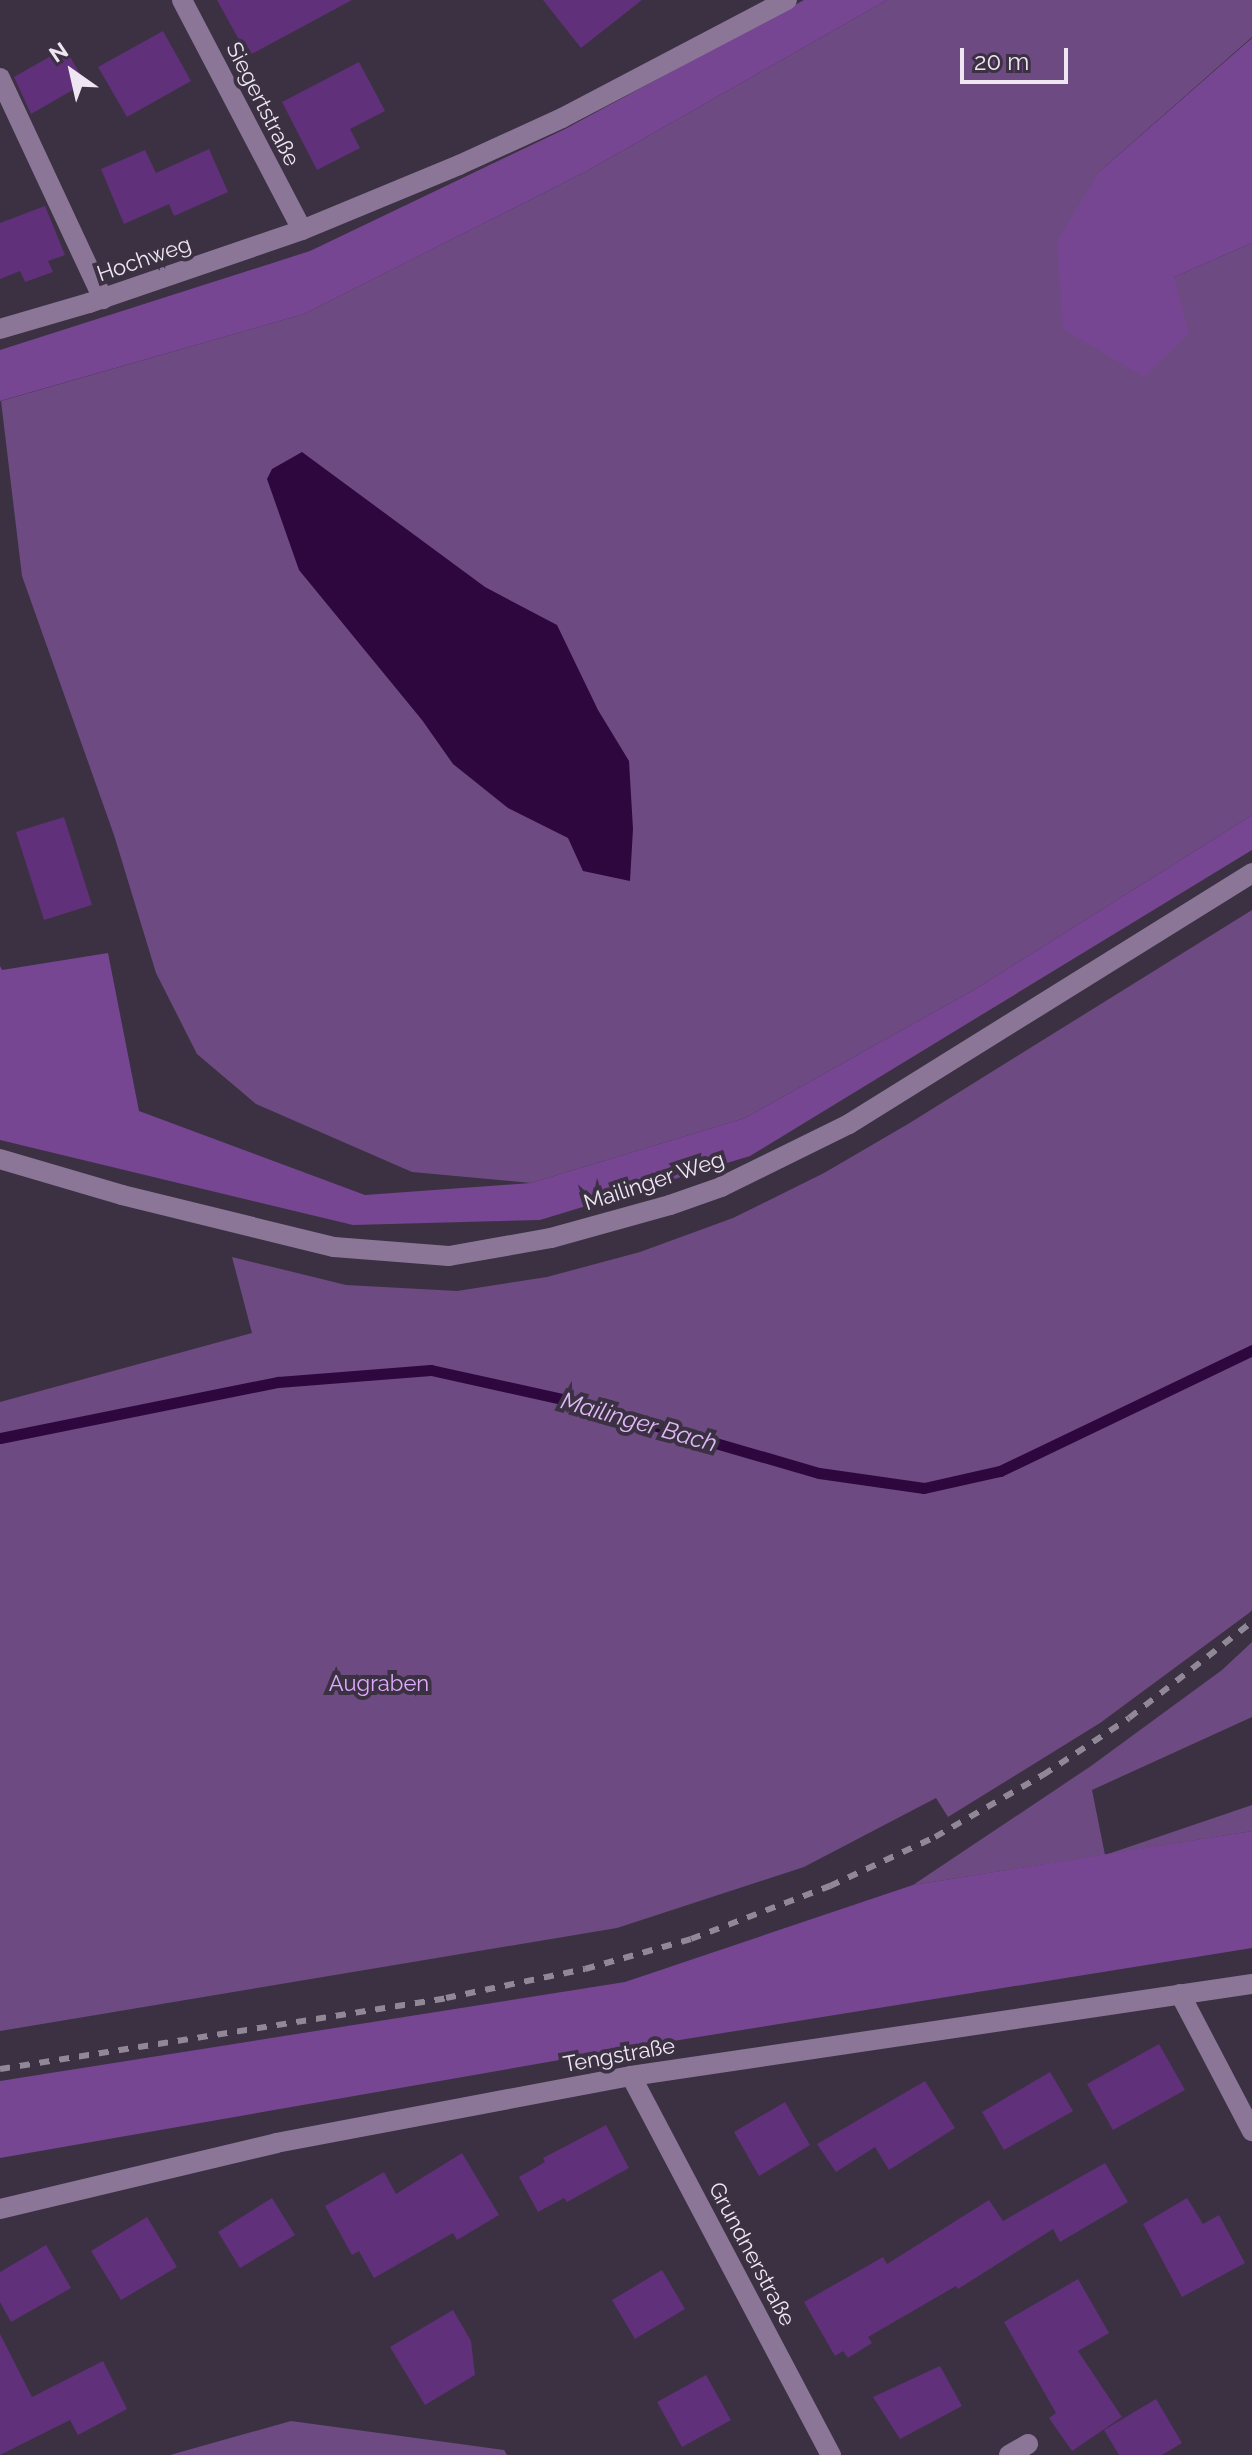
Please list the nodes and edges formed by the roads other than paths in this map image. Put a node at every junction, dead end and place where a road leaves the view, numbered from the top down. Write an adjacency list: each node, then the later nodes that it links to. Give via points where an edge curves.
1 (182, 0): 4 (street, Siegertstraße)
2 (787, 0): 4 (street, Hochweg, via 562,118)
3 (0, 78): 5 (street)
4 (302, 230): 5 (street, Hochweg)
5 (103, 299): 6 (street, Hochweg)
6 (0, 329)
7 (1252, 873): 8 (street, Mailinger Weg, via 796,1152 670,1205 551,1238 449,1256 334,1247)
8 (0, 1159)
9 (1252, 1984): 10 (street, Tengstraße)
10 (1180, 1994): 11 (street, Tengstraße); 12 (street)
11 (631, 2076): 13 (street, Tengstraße, via 276,2143); 15 (street, Grundnerstraße)
12 (1252, 2131)
13 (0, 2209)
14 (1028, 2444): 16 (street)
15 (831, 2455)
16 (1009, 2455)

